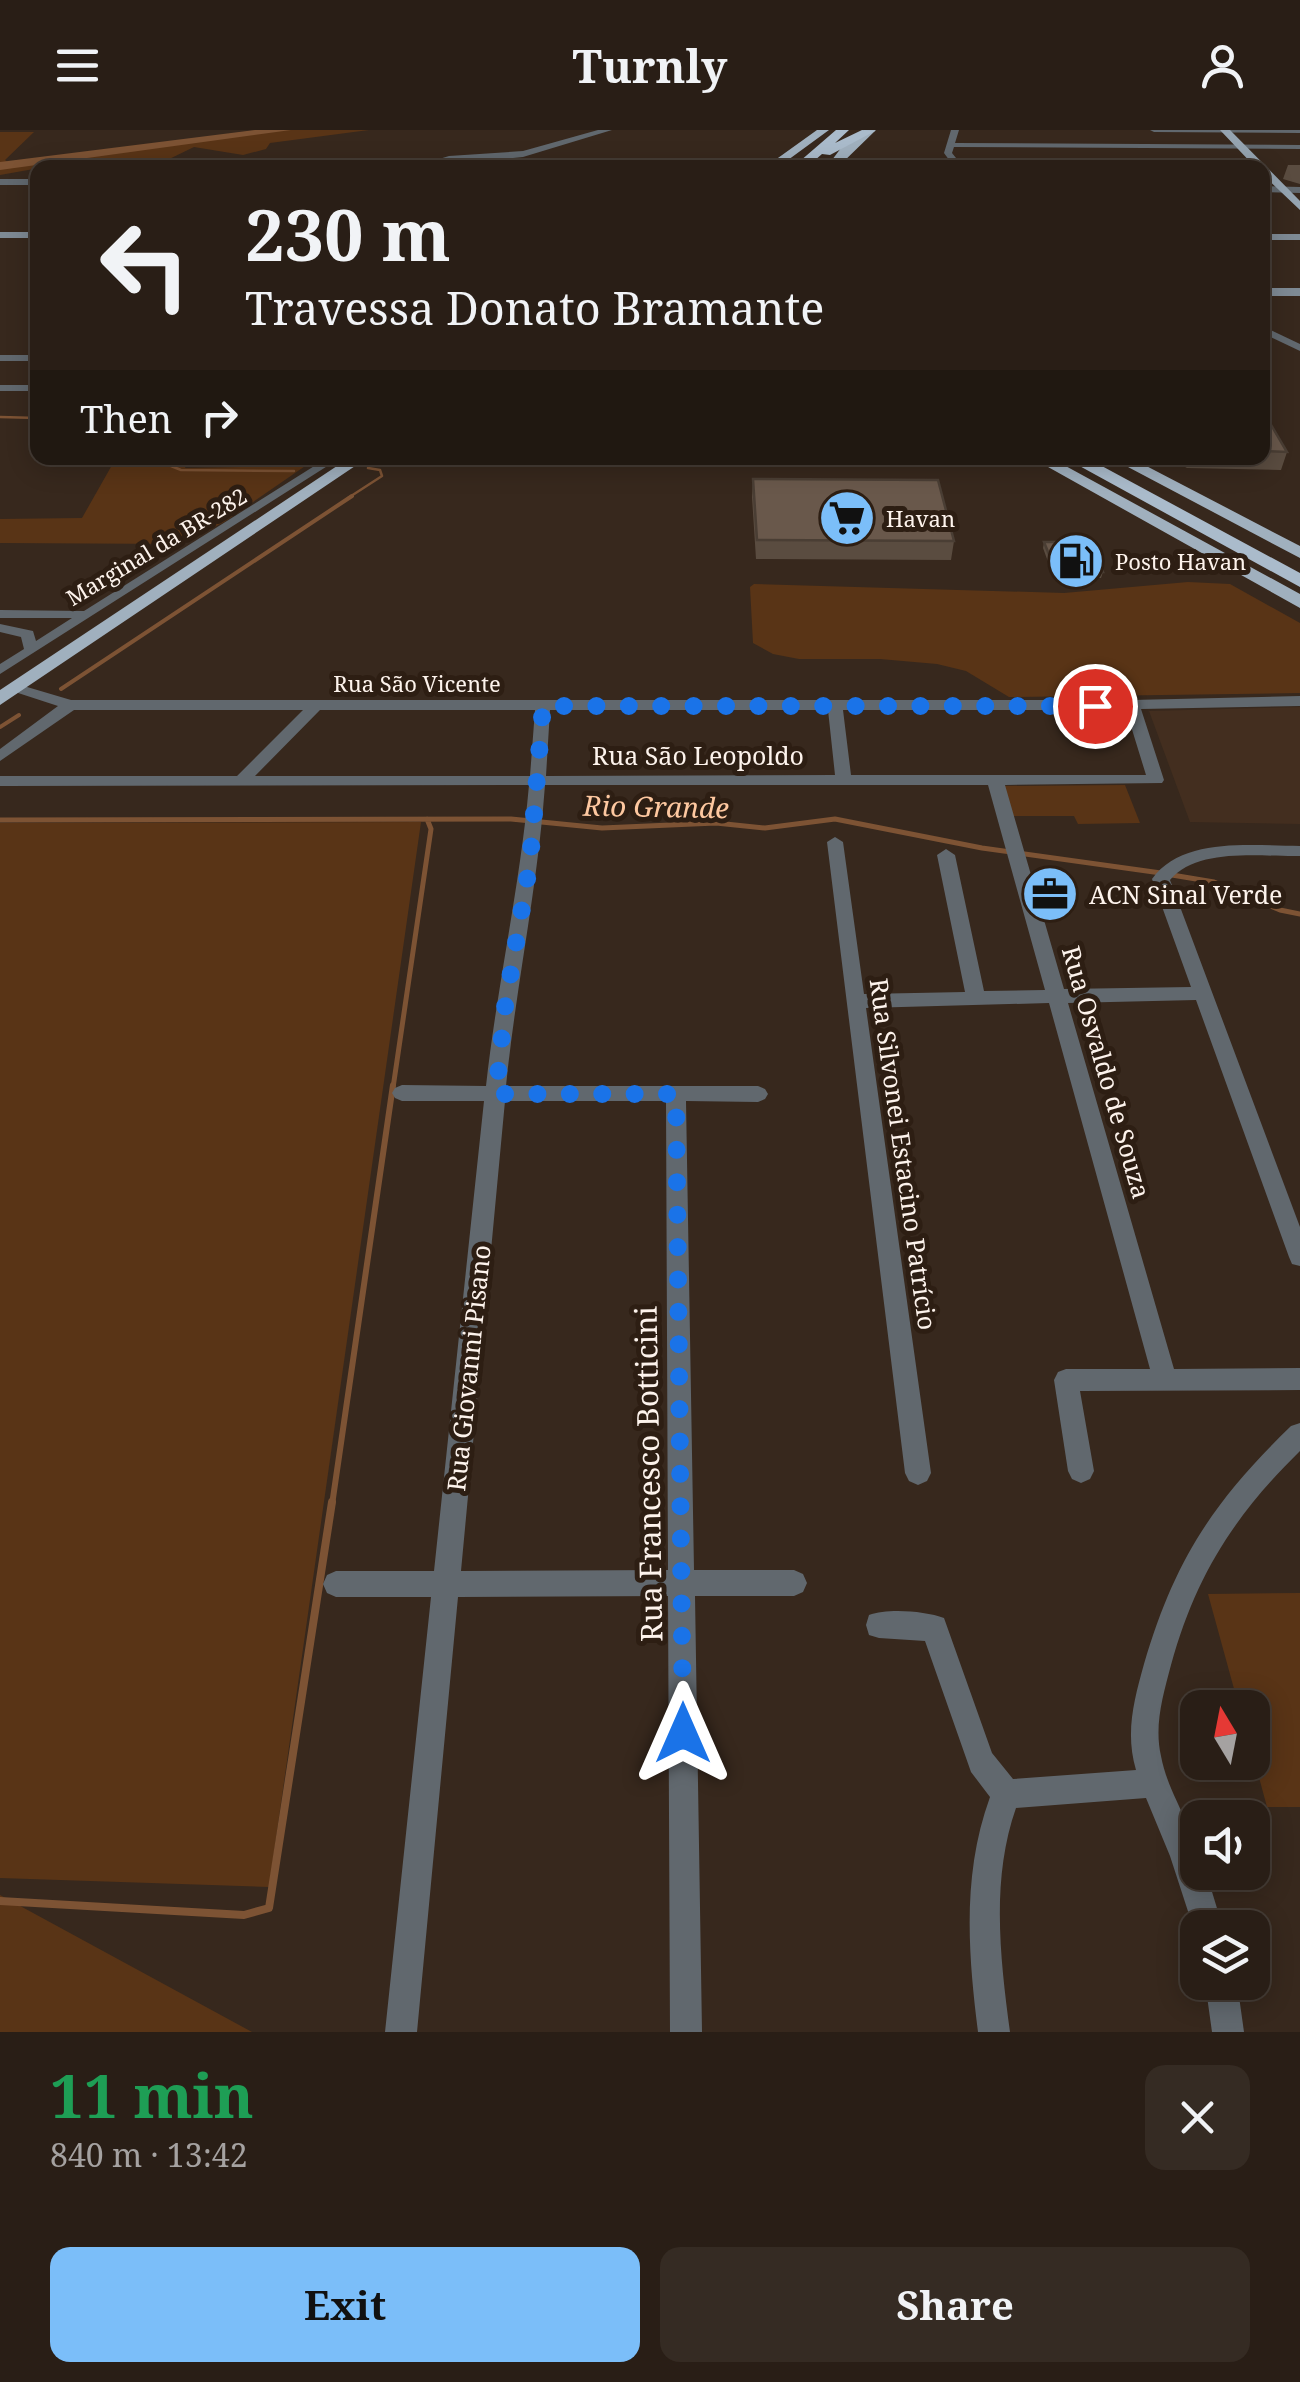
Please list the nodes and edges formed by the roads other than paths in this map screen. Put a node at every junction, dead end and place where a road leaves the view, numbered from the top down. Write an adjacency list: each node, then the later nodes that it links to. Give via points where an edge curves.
1 (608, 130): 15 (street, via 523,154)
2 (824, 130): 11 (highway)
3 (842, 130): 18 (highway)
4 (854, 130): 14 (highway)
5 (955, 130): 10 (street)
6 (1154, 130): 7 (street)
7 (1225, 130): 9 (street); 12 (main road)
8 (870, 131): 14 (highway); 20 (highway)
9 (1300, 131)
10 (951, 145): 12 (street); 21 (street)
11 (799, 146): 16 (highway); 17 (highway)
12 (1242, 147): 13 (street); 22 (main road)
13 (1300, 148)
14 (823, 154): 19 (highway)
15 (450, 160)
16 (780, 160)
17 (796, 160)
18 (805, 160)
19 (817, 160)
20 (839, 160)
21 (953, 160)
22 (1253, 160)
23 (1270, 177): 24 (street)
24 (1289, 177)
25 (1270, 178): 29 (main road)
26 (0, 182): 27 (street)
27 (30, 183)
28 (1270, 189): 29 (street)
29 (1284, 189): 30 (street); 31 (main road)
30 (1300, 190)
31 (1300, 207)
32 (0, 235): 33 (main road)
33 (30, 235)
34 (1270, 237): 35 (main road)
35 (1300, 237)
36 (1270, 292): 37 (main road)
37 (1300, 292)
38 (1270, 333): 39 (street)
39 (1300, 348)
40 (0, 358): 41 (street)
41 (30, 358)
42 (0, 388): 43 (street)
43 (30, 388)
44 (323, 465): 56 (street, Marginal da BR-282)
45 (349, 465): 60 (highway)
46 (1053, 465): 50 (highway)
47 (1087, 465): 53 (highway)
48 (1105, 465): 52 (highway)
49 (1132, 465): 51 (highway)
50 (1154, 521): 53 (highway); 54 (highway)
51 (1300, 553)
52 (1300, 570)
53 (1300, 583)
54 (1300, 602)
55 (0, 614): 56 (street)
56 (83, 614): 58 (street, Marginal da BR-282)
57 (0, 628): 58 (street, via 28,634)
58 (31, 649): 59 (street, Marginal da BR-282)
59 (0, 670)
60 (8, 694): 62 (street, Rua São Vicente)
61 (1300, 701): 66 (street, Rua São Vicente)
62 (70, 706): 63 (street, Rua São Vicente); 67 (street)
63 (315, 706): 64 (street, Rua São Vicente); 68 (street)
64 (543, 706): 65 (street, Rua São Vicente); 69 (street, Rua Giovanni Pisano)
65 (835, 706): 66 (street, Rua São Vicente); 70 (street)
66 (1132, 706): 71 (street, Rua São Leopoldo, via 1156,780)
67 (0, 756)
68 (241, 780): 69 (street, Rua São Leopoldo); 72 (street, Rua São Leopoldo)
69 (538, 780): 70 (street, Rua São Leopoldo); 81 (street, Rua Giovanni Pisano)
70 (844, 780): 71 (street, Rua São Leopoldo)
71 (995, 780): 77 (street, Rua Osvaldo de Souza)
72 (0, 781)
73 (834, 842): 79 (street, Rua Silvonei Estacino Patrício)
74 (1300, 851): 76 (street, via 1214,854 1182,860 1163,874)
75 (946, 854): 78 (street)
76 (1203, 993): 77 (street); 84 (street)
77 (1056, 994): 78 (street); 86 (street, Rua Osvaldo de Souza)
78 (976, 1000): 79 (street)
79 (856, 1001): 89 (street, Rua Silvonei Estacino Patrício)
80 (402, 1093): 81 (street)
81 (496, 1094): 82 (street); 93 (street, Rua Giovanni Pisano)
82 (676, 1094): 83 (street); 91 (street, Rua Francesco Botticini)
83 (758, 1094)
84 (1300, 1257)
85 (1300, 1379): 86 (street)
86 (1165, 1380): 88 (street, via 1066,1380)
87 (1300, 1434): 95 (street, via 1231,1504 1185,1579 1144,1723)
88 (1081, 1471)
89 (918, 1473)
90 (794, 1582): 91 (street)
91 (682, 1583): 93 (street); 100 (street, Rua Francesco Botticini)
92 (336, 1584): 93 (street)
93 (446, 1584): 99 (street, Rua Giovanni Pisano)
94 (878, 1625): 96 (street, via 934,1628 981,1762)
95 (1153, 1783): 96 (street); 97 (street)
96 (1006, 1794): 101 (street, via 991,1848 986,1910)
97 (1203, 1910)
98 (1224, 2000): 102 (street)
99 (401, 2032)
100 (686, 2032)
101 (994, 2032)
102 (1228, 2032)

